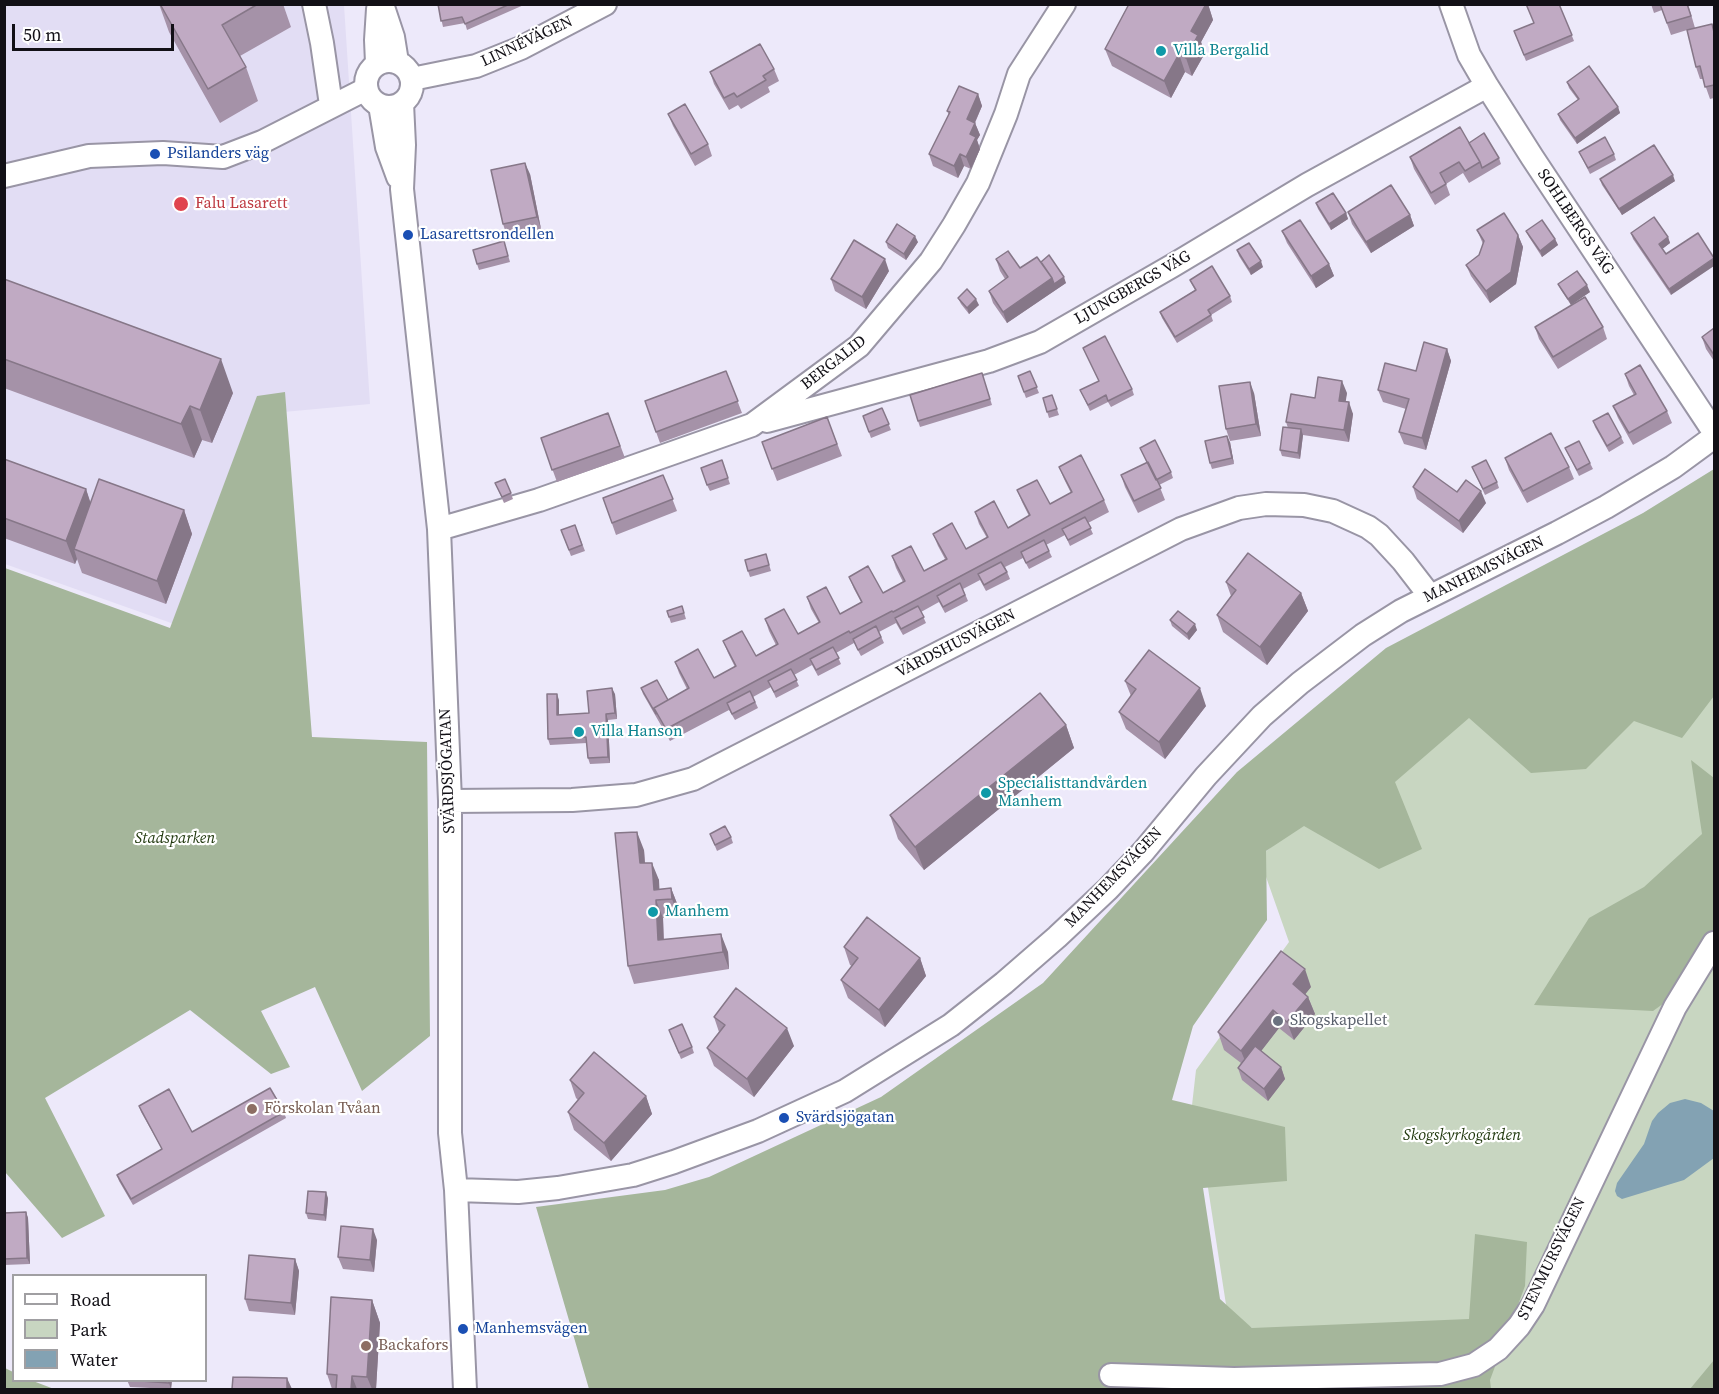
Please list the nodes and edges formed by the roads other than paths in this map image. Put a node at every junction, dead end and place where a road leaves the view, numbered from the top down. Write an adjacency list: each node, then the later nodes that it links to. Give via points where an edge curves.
1 (314, 4): 10 (street)
2 (380, 4): 6 (street, via 393,38)
3 (605, 4): 7 (street, LINNÉVÄGEN, via 540,39 476,66)
4 (1064, 4): 12 (street, BERGALID, via 1019,74 978,183 931,261 859,346)
5 (1451, 4): 8 (street, SOHLBERGS VÄG, via 1469,55)
6 (387, 63): 7 (street, via 409,72); 9 (street, via 370,70 366,79)
7 (412, 80): 9 (street, via 410,92)
8 (1487, 86): 12 (street, LJUNGBERGS VÄG, via 1280,200 1040,342 989,362); 13 (street, SOHLBERGS VÄG)
9 (383, 99): 10 (street); 15 (street, SVÄRDSJÖGATAN, via 404,145 402,189)
10 (331, 105): 11 (street, via 262,142 223,157 163,153 89,156)
11 (4, 176)
12 (752, 426): 15 (street, BERGALID, via 539,500)
13 (1714, 432)
14 (1714, 438): 16 (street, MANHEMSVÄGEN, via 1606,507)
15 (439, 529): 17 (street, SVÄRDSJÖGATAN)
16 (1430, 596): 17 (street, VÄRDSHUSVÄGEN, via 1378,535 1333,511 1266,504 1239,508 1181,529 693,779 636,795); 19 (street, MANHEMSVÄGEN, via 1363,635 1262,717 1108,889 1008,980 951,1025 845,1091 758,1131 633,1175 518,1192)
17 (450, 801): 19 (street, SVÄRDSJÖGATAN, via 450,1133)
18 (1714, 943): 20 (street, STENMURSVÄGEN, via 1675,1007 1533,1305 1498,1349 1474,1365 1440,1374 1234,1379)
19 (456, 1190): 21 (street, SVÄRDSJÖGATAN)
20 (1112, 1375)
21 (465, 1389)

